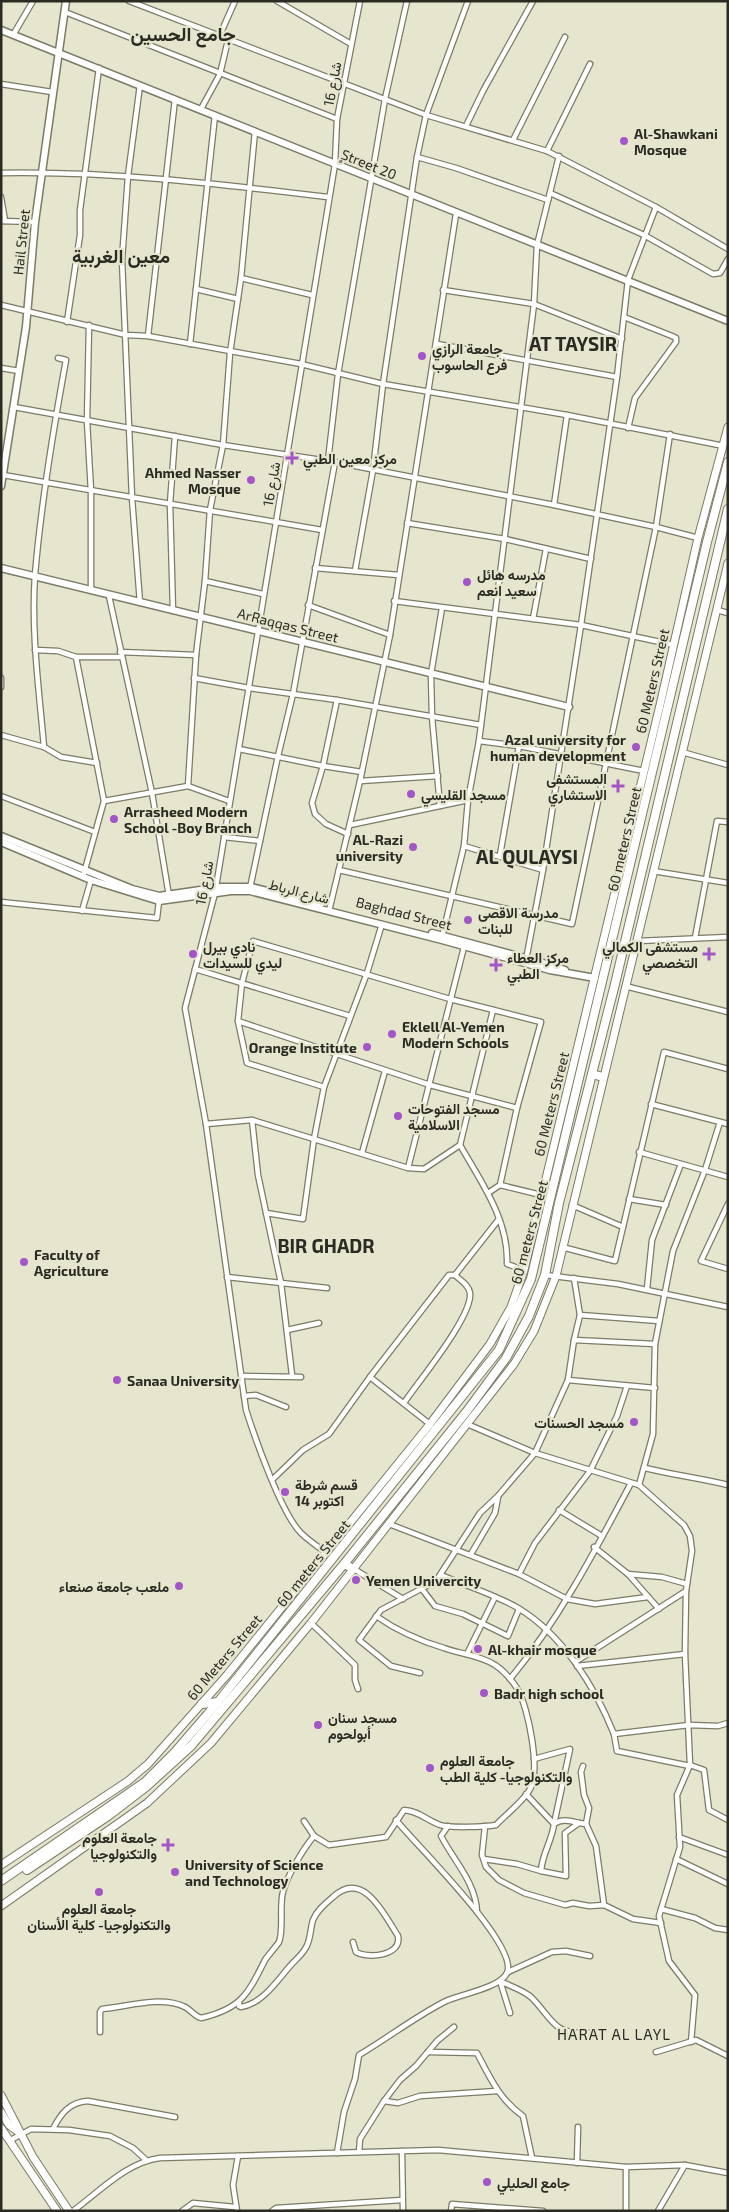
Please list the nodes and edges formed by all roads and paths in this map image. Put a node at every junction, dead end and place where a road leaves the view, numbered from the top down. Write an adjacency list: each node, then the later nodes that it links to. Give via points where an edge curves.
1 (33, 1): 13 (street)
2 (66, 1): 11 (street, Hail Street)
3 (129, 1): 10 (street)
4 (235, 1): 14 (street)
5 (276, 1): 17 (street)
6 (360, 1): 17 (street, شارع 16)
7 (407, 1): 26 (street)
8 (468, 1): 30 (street)
9 (533, 1): 32 (street)
10 (135, 2): 14 (street)
11 (65, 12): 18 (street, Hail Street); 21 (street)
12 (1, 30): 13 (street, ٍStreet 20)
13 (13, 35): 18 (street, ٍStreet 20)
14 (219, 37): 16 (street)
15 (565, 37): 34 (street)
16 (228, 40): 21 (street); 22 (street)
17 (351, 44): 22 (street, شارع 16)
18 (59, 53): 20 (street, ٍStreet 20); 25 (street, Hail Street)
19 (590, 64): 35 (street)
20 (99, 68): 24 (street, ٍStreet 20); 41 (street)
21 (220, 74): 28 (street); 31 (street)
22 (343, 82): 26 (street); 31 (street, شارع 16)
23 (1, 84): 25 (street)
24 (140, 85): 27 (street, ٍStreet 20); 42 (street)
25 (52, 92): 40 (street, Hail Street)
26 (385, 98): 30 (street); 44 (street)
27 (175, 99): 28 (street, ٍStreet 20); 43 (street)
28 (201, 109): 29 (street, ٍStreet 20)
29 (215, 114): 33 (street, ٍStreet 20); 45 (street)
30 (426, 114): 32 (street); 37 (street)
31 (337, 120): 38 (street, شارع 16)
32 (466, 126): 34 (street)
33 (254, 131): 38 (street, ٍStreet 20); 46 (street)
34 (513, 140): 35 (street)
35 (547, 151): 36 (street)
36 (559, 156): 47 (street); 52 (street)
37 (417, 157): 48 (street); 51 (street)
38 (335, 164): 44 (street, ٍStreet 20); 50 (street, شارع 16)
39 (1, 172): 40 (street)
40 (44, 172): 41 (street); 55 (street, Hail Street)
41 (85, 174): 42 (street); 71 (street)
42 (128, 176): 43 (street); 73 (street, via 122,260)
43 (165, 178): 45 (street); 74 (street)
44 (372, 178): 48 (street, ٍStreet 20); 84 (street)
45 (206, 182): 46 (street); 62 (street)
46 (249, 186): 50 (street); 60 (street)
47 (550, 193): 51 (street); 56 (street)
48 (412, 196): 53 (street, ٍStreet 20); 86 (street)
49 (1, 197): 54 (street)
50 (328, 197): 64 (street, شارع 16)
51 (548, 200): 57 (street)
52 (656, 208): 56 (street); 58 (street)
53 (456, 214): 57 (street, ٍStreet 20); 63 (street)
54 (3, 221): 55 (street)
55 (35, 222): 68 (street, Hail Street)
56 (644, 236): 59 (street, via 713,274 720,273); 61 (street)
57 (537, 245): 61 (street, ٍStreet 20); 66 (street)
58 (728, 248)
59 (728, 259)
60 (241, 278): 64 (street); 65 (street)
61 (628, 280): 69 (street); 70 (street, ٍStreet 20)
62 (196, 289): 65 (street); 76 (street)
63 (443, 290): 66 (street); 77 (street)
64 (312, 295): 81 (street, شارع 16)
65 (238, 299): 78 (street)
66 (534, 304): 75 (street); 80 (street)
67 (1, 305): 68 (street)
68 (27, 311): 71 (street); 83 (street, Hail Street)
69 (624, 317): 75 (street); 96 (street, via 676,338 635,398)
70 (728, 321)
71 (67, 322): 72 (street)
72 (89, 325): 73 (street); 92 (street)
73 (126, 334): 74 (street); 95 (street)
74 (148, 336): 76 (street)
75 (622, 339): 85 (street)
76 (190, 344): 78 (street)
77 (436, 344): 80 (street); 87 (street)
78 (230, 353): 81 (street); 99 (street)
79 (58, 358): 90 (street, via 66,360)
80 (526, 359): 85 (street); 89 (street)
81 (301, 364): 84 (street); 101 (street, شارع 16)
82 (1, 368): 83 (street)
83 (19, 371): 88 (street, Hail Street)
84 (338, 374): 86 (street); 102 (street)
85 (617, 377): 93 (street)
86 (383, 384): 87 (street); 105 (street)
87 (429, 392): 89 (street); 107 (street)
88 (14, 407): 90 (street); 106 (street, Hail Street)
89 (522, 407): 91 (street); 111 (street)
90 (56, 415): 92 (street); 108 (street)
91 (567, 415): 93 (street); 114 (street)
92 (87, 421): 95 (street); 110 (street)
93 (610, 424): 96 (street); 117 (street)
94 (728, 427): 100 (main road, 60 Meters Street)
95 (129, 428): 98 (street); 112 (street)
96 (628, 428): 97 (street, via 666,436)
97 (670, 434): 100 (street); 120 (street)
98 (175, 436): 99 (street); 113 (street)
99 (223, 445): 101 (street); 116 (street)
100 (724, 446): 122 (main road, 60 Meters Street)
101 (288, 455): 102 (street); 118 (street, شارع 16)
102 (328, 461): 103 (street)
103 (335, 462): 105 (street); 121 (street)
104 (728, 462): 166 (highway, 60 meters Street)
105 (372, 470): 107 (street); 129 (street)
106 (3, 475): 108 (street); 109 (street, Hail Street)
107 (415, 479): 111 (street); 119 (street)
108 (46, 482): 110 (street); 131 (street)
109 (1, 486)
110 (91, 491): 112 (street); 133 (street)
111 (509, 497): 114 (street); 123 (street)
112 (132, 498): 113 (street); 137 (street)
113 (170, 504): 116 (street); 141 (street)
114 (554, 505): 117 (street)
115 (728, 509): 187 (highway, 60 meters Street)
116 (210, 510): 118 (street); 132 (street)
117 (597, 515): 120 (street); 125 (street)
118 (276, 522): 121 (street); 134 (street, شارع 16)
119 (407, 523): 123 (street); 130 (street)
120 (656, 527): 122 (street); 149 (street)
121 (322, 530): 128 (street)
122 (698, 538): 151 (main road, 60 Meters Street)
123 (504, 539): 124 (street); 143 (street)
124 (546, 549): 125 (street); 145 (street)
125 (591, 559): 146 (street)
126 (728, 563): 140 (main road)
127 (1, 568): 131 (street, ArRaqqas Street)
128 (315, 568): 129 (street); 138 (street)
129 (355, 570): 130 (street)
130 (399, 575): 136 (street)
131 (35, 577): 133 (street, ArRaqqas Street); 152 (street)
132 (205, 581): 134 (street); 144 (street)
133 (90, 590): 135 (street, ArRaqqas Street)
134 (263, 594): 147 (street, شارع 16)
135 (109, 596): 137 (street, ArRaqqas Street); 153 (street)
136 (394, 601): 139 (street); 148 (street)
137 (140, 603): 141 (street, ArRaqqas Street)
138 (308, 605): 148 (street); 150 (street)
139 (442, 608): 143 (street); 157 (street)
140 (717, 610): 142 (street); 175 (main road)
141 (173, 611): 144 (street, ArRaqqas Street)
142 (728, 613)
143 (495, 615): 145 (street); 161 (street)
144 (201, 617): 147 (street, ArRaqqas Street); 154 (street)
145 (533, 619): 146 (street)
146 (581, 625): 149 (street); 167 (street)
147 (258, 631): 150 (street, ArRaqqas Street); 162 (street, شارع 16)
148 (390, 635): 156 (street)
149 (632, 635): 151 (street); 179 (street)
150 (301, 641): 156 (street, ArRaqqas Street); 163 (street)
151 (674, 645): 166 (main road, 60 Meters Street)
152 (36, 650): 155 (street, via 58,651); 173 (street)
153 (121, 654): 154 (street); 155 (street); 189 (street)
154 (196, 655): 159 (street)
155 (76, 657): 178 (street)
156 (384, 662): 157 (street, ArRaqqas Street); 165 (street)
157 (431, 674): 161 (street, ArRaqqas Street); 168 (street)
158 (1, 678): 160 (street)
159 (194, 678): 162 (street); 186 (street)
160 (1, 687)
161 (486, 687): 167 (street, ArRaqqas Street); 169 (street)
162 (249, 688): 163 (street); 174 (street, شارع 16)
163 (293, 694): 164 (street); 177 (street)
164 (337, 700): 165 (street); 181 (street)
165 (375, 706): 168 (street); 183 (street)
166 (664, 706): 182 (main road, 60 Meters Street); 215 (highway, 60 meters Street)
167 (568, 707): 176 (street)
168 (432, 716): 169 (street); 184 (street)
169 (481, 725): 171 (street)
170 (1, 735): 173 (street)
171 (479, 740): 172 (street); 191 (street)
172 (519, 746): 176 (street); 204 (street)
173 (44, 747): 178 (street, via 61,756)
174 (239, 749): 177 (street); 193 (street, شارع 16)
175 (682, 752): 180 (street); 188 (main road)
176 (561, 755): 179 (street); 206 (street)
177 (278, 756): 181 (street); 201 (street)
178 (97, 762): 192 (street)
179 (607, 763): 182 (street); 222 (street, via 572,924)
180 (728, 765)
181 (323, 766): 183 (street); 198 (street, via 312,803 315,814 326,824)
182 (644, 771): 214 (main road, 60 Meters Street)
183 (362, 772): 185 (street)
184 (438, 776): 185 (street); 194 (street)
185 (360, 781): 196 (street)
186 (188, 786): 189 (street); 193 (street)
187 (662, 788): 188 (highway); 244 (highway, 60 meters Street)
188 (672, 790): 207 (main road)
189 (152, 793): 192 (street); 217 (street)
190 (1, 796): 197 (street)
191 (468, 800): 194 (street); 203 (street)
192 (104, 801): 197 (street)
193 (229, 801): 200 (street, شارع 16)
194 (440, 806): 196 (street)
195 (728, 822): 209 (street, via 717,821)
196 (350, 825): 198 (street)
197 (95, 832): 208 (street)
198 (348, 834): 205 (street)
199 (1, 836): 208 (street)
200 (224, 838): 201 (street); 213 (street, شارع 16)
201 (260, 841): 212 (street)
202 (1, 842): 208 (street)
203 (464, 846): 204 (street); 216 (street)
204 (500, 855): 206 (street)
205 (339, 870): 216 (street); 220 (street)
206 (543, 870): 222 (street)
207 (653, 871): 209 (street); 227 (main road)
208 (84, 874): 210 (street); 217 (street)
209 (705, 879): 211 (street); 226 (street)
210 (91, 880): 218 (street); 221 (street)
211 (728, 883)
212 (250, 889): 213 (street); 220 (street, شارع الرباط)
213 (215, 891): 217 (street); 230 (street, شارع 16)
214 (615, 893): 215 (highway); 232 (main road, 60 Meters Street)
215 (624, 894): 245 (highway, 60 meters Street)
216 (453, 896): 222 (street); 225 (street)
217 (169, 898): 218 (street)
218 (159, 901): 221 (street, via 157,918)
219 (1, 902): 221 (street)
220 (329, 909): 223 (street, شارع الرباط); 225 (street, Baghdad Street)
221 (82, 912)
222 (535, 915): 229 (street)
223 (382, 924): 225 (street, شارع الرباط); 231 (street)
224 (728, 937): 226 (street)
225 (442, 938): 228 (street, شارع الرباط); 229 (street, Baghdad Street)
226 (695, 938): 227 (street)
227 (638, 941): 234 (main road)
228 (464, 947): 229 (street, شارع الرباط); 235 (street)
229 (526, 961): 232 (street, شارع الرباط)
230 (195, 969): 233 (street); 254 (street, شارع 16, via 185,1008)
231 (367, 973): 233 (street, via 253,941); 235 (street); 238 (street)
232 (595, 978): 243 (main road, 60 Meters Street)
233 (242, 983): 238 (street); 239 (street)
234 (625, 986): 237 (street); 246 (main road)
235 (450, 999): 236 (street); 247 (street)
236 (493, 1010): 249 (street); 251 (street, via 541,1022)
237 (728, 1012)
238 (350, 1016): 240 (street)
239 (238, 1021): 240 (street); 248 (street, via 246,1064)
240 (336, 1054): 242 (street); 248 (street)
241 (728, 1069): 250 (street, via 664,1052)
242 (385, 1071): 247 (street); 259 (street)
243 (572, 1073): 245 (highway); 266 (main road, 60 Meters Street)
244 (592, 1074): 246 (highway); 278 (highway, 60 meters Street, via 559,1203)
245 (580, 1075): 282 (highway, 60 meters Street)
246 (603, 1077): 269 (main road)
247 (430, 1085): 249 (street); 261 (street)
248 (324, 1088): 256 (street)
249 (472, 1097): 251 (street); 257 (street)
250 (651, 1104): 253 (street); 258 (street)
251 (517, 1108): 264 (street)
252 (252, 1120): 254 (street); 256 (street); 271 (street)
253 (720, 1122): 255 (street); 262 (street)
254 (206, 1124): 280 (street, شارع 16)
255 (728, 1124)
256 (314, 1139): 259 (street); 271 (street, via 303,1219)
257 (460, 1145): 261 (street, via 424,1169); 265 (street)
258 (639, 1152): 260 (street); 267 (street)
259 (362, 1153): 261 (street)
260 (681, 1164): 262 (street); 270 (street)
261 (408, 1168)
262 (705, 1170): 263 (street); 286 (street, via 673,1251)
263 (728, 1177)
264 (500, 1185): 265 (street); 266 (street)
265 (488, 1193): 272 (street)
266 (541, 1195): 276 (main road, 60 Meters Street)
267 (629, 1199): 270 (street); 273 (street)
268 (728, 1204): 275 (street, via 701,1261)
269 (572, 1205): 273 (street); 274 (main road)
270 (666, 1206): 285 (street, via 652,1240)
271 (266, 1213): 283 (street)
272 (499, 1219): 276 (street, via 508,1247 507,1264); 277 (street)
273 (623, 1227): 274 (street, via 615,1260)
274 (562, 1247): 279 (main road)
275 (728, 1269)
276 (523, 1273): 282 (highway); 305 (main road, 60 Meters Street, via 512,1307)
277 (455, 1275): 297 (street, via 449,1275); 302 (street, via 468,1287 467,1308 454,1333)
278 (545, 1275): 279 (street); 306 (highway, 60 meters Street, via 529,1316 506,1358)
279 (556, 1276): 281 (street); 304 (main road, via 534,1331 514,1364)
280 (227, 1277): 283 (street); 294 (street, شارع 16)
281 (574, 1278): 285 (street); 288 (street)
282 (531, 1279): 305 (highway, 60 meters Street, via 498,1350)
283 (281, 1283): 284 (street); 291 (street)
284 (327, 1288)
285 (647, 1289): 286 (street)
286 (664, 1295): 287 (street); 289 (street)
287 (728, 1307)
288 (580, 1315): 289 (street); 292 (street)
289 (659, 1321): 293 (street)
290 (319, 1323): 291 (street)
291 (287, 1330): 295 (street)
292 (574, 1340): 293 (street); 298 (street)
293 (654, 1344): 300 (street)
294 (242, 1376): 295 (street); 301 (street, شارع 16)
295 (292, 1376): 296 (street)
296 (301, 1377)
297 (370, 1377): 302 (street); 311 (street, via 329,1434 303,1450)
298 (568, 1380): 299 (street); 308 (street)
299 (628, 1386): 300 (street); 310 (street)
300 (655, 1388): 309 (street, via 654,1434)
301 (244, 1396): 303 (street, via 256,1396); 311 (street, شارع 16, via 255,1438)
302 (404, 1403): 305 (street)
303 (286, 1407)
304 (468, 1424): 307 (main road); 308 (street)
305 (433, 1426): 319 (main road, 60 Meters Street); 322 (highway, 60 meters Street)
306 (443, 1440): 307 (highway); 325 (highway, 60 meters Street)
307 (450, 1446): 317 (main road)
308 (535, 1452): 310 (street); 315 (street)
309 (645, 1468): 313 (street); 314 (street)
310 (590, 1471): 312 (street); 316 (street)
311 (273, 1479): 323 (street, شارع 16, via 300,1532)
312 (631, 1483): 313 (street); 318 (street)
313 (640, 1485): 330 (street, via 684,1526 690,1536 692,1551)
314 (728, 1485)
315 (498, 1496): 321 (street, via 480,1513); 324 (street, via 494,1512)
316 (559, 1510): 318 (street); 327 (street)
317 (389, 1524): 321 (street); 326 (main road)
318 (602, 1536): 320 (street)
319 (332, 1544): 322 (highway); 323 (main road, 60 Meters Street)
320 (594, 1548): 328 (street); 336 (street)
321 (457, 1549): 324 (street); 329 (street)
322 (340, 1550): 349 (highway, 60 meters Street)
323 (325, 1552): 350 (main road, 60 Meters Street)
324 (471, 1554): 327 (street)
325 (344, 1564): 326 (highway); 357 (highway, 60 meters Street, via 190,1746)
326 (354, 1569): 335 (street); 340 (main road)
327 (519, 1574): 336 (street)
328 (628, 1574): 330 (street, via 662,1577); 334 (street)
329 (441, 1575): 331 (street); 333 (street)
330 (687, 1584): 332 (street)
331 (422, 1589): 335 (street); 341 (street, via 434,1606)
332 (686, 1591): 338 (street); 344 (street)
333 (495, 1597): 337 (street); 341 (street)
334 (648, 1597): 336 (street, via 595,1604); 338 (street)
335 (403, 1599): 339 (street)
336 (567, 1599): 342 (street)
337 (519, 1609): 341 (street, via 508,1636); 342 (street)
338 (659, 1609): 345 (street)
339 (376, 1616): 343 (street, via 420,1640); 346 (street, via 359,1640 391,1666)
340 (311, 1623): 348 (street, via 355,1665); 378 (main road, via 211,1743 165,1786)
341 (482, 1623): 343 (street)
342 (546, 1630): 345 (street); 347 (street)
343 (467, 1654): 347 (street, via 495,1665)
344 (685, 1654): 345 (street); 352 (street)
345 (576, 1664): 353 (street, via 605,1712)
346 (420, 1673)
347 (510, 1680): 354 (street, via 519,1692 528,1720)
348 (358, 1689)
349 (218, 1702): 350 (highway); 357 (highway, 60 meters Street)
350 (202, 1704): 372 (main road, 60 Meters Street, via 148,1764 128,1781)
351 (728, 1723): 352 (street)
352 (689, 1725): 353 (street); 356 (street)
353 (614, 1734): 356 (street, via 617,1751)
354 (534, 1759): 358 (street, via 531,1789); 363 (street, via 570,1749)
355 (583, 1766): 364 (street, via 584,1795 589,1808)
356 (690, 1766): 360 (street, via 704,1770 708,1810); 368 (street, via 677,1795)
357 (146, 1784): 374 (highway, 60 meters Street); 376 (highway, 60 meters Street, via 108,1816)
358 (526, 1794): 363 (street); 366 (street, via 496,1825)
359 (396, 1820): 365 (street, via 404,1810 414,1810); 367 (street, via 386,1837 329,1845); 380 (street)
360 (728, 1820)
361 (304, 1821): 367 (street)
362 (579, 1823): 363 (street, via 569,1820); 364 (street); 373 (street, via 565,1833 566,1876)
363 (554, 1824): 373 (street)
364 (586, 1824): 377 (street, via 596,1846)
365 (448, 1826): 366 (street); 380 (street, via 441,1836 471,1886)
366 (485, 1826): 370 (street)
367 (314, 1836): 387 (street, via 305,1846 283,1892 279,1941)
368 (679, 1837): 369 (street); 371 (street)
369 (728, 1855)
370 (484, 1859): 373 (street); 377 (street, via 486,1867 499,1880 524,1894 565,1905)
371 (676, 1859): 375 (street); 379 (street)
372 (1, 1865)
373 (540, 1871)
374 (1, 1881)
375 (728, 1884)
376 (1, 1887)
377 (604, 1905): 381 (street, via 633,1919)
378 (1, 1906)
379 (661, 1909): 381 (street); 382 (street)
380 (477, 1913): 385 (street, via 496,1936 508,1960)
381 (661, 1922): 392 (street, via 669,1961 695,1995)
382 (728, 1930)
383 (353, 1942): 387 (street, via 356,1952 368,1956 390,1951 399,1942 374,1900 355,1887 339,1891 323,1906 314,1919 306,1949 260,1999 248,2006 239,2006)
384 (590, 1956): 385 (street, via 552,1952)
385 (508, 1972): 386 (street)
386 (500, 1981): 388 (street); 391 (street, via 530,1996 550,2021 562,2029 574,2034); 409 (street, via 446,2001 359,2055)
387 (240, 2001): 390 (street, via 201,2018 186,2007 162,2002 102,2009)
388 (510, 2013)
389 (454, 2026): 393 (street)
390 (100, 2032)
391 (590, 2033)
392 (691, 2042): 394 (street); 395 (street, via 696,2040)
393 (428, 2052): 396 (street, via 477,2053); 398 (street)
394 (656, 2052)
395 (728, 2056)
396 (497, 2091): 398 (street, via 420,2096 398,2103); 411 (street, via 524,2116)
397 (1, 2095): 405 (main road)
398 (384, 2101): 408 (street, via 360,2138)
399 (1, 2112): 405 (main road, via 9,2125)
400 (175, 2117): 404 (street, via 81,2101 69,2106)
401 (1, 2121): 406 (main road)
402 (578, 2127): 413 (street)
403 (1, 2128): 406 (main road)
404 (53, 2129): 405 (street, via 31,2129); 412 (street, via 110,2136 133,2148)
405 (22, 2134): 406 (street); 420 (main road, via 33,2157)
406 (10, 2141): 419 (main road)
407 (402, 2151): 408 (street); 411 (street, via 438,2150); 417 (street)
408 (359, 2152): 409 (street)
409 (337, 2153): 410 (street)
410 (238, 2156): 412 (street); 418 (street, via 234,2185)
411 (532, 2158): 413 (street)
412 (146, 2160): 421 (street, via 133,2166)
413 (577, 2163): 415 (street)
414 (685, 2165): 415 (street); 416 (street); 428 (street)
415 (626, 2167): 427 (street)
416 (728, 2172)
417 (402, 2200): 423 (street, via 276,2208); 424 (street)
418 (236, 2209): 422 (street, via 193,2203)
419 (57, 2211)
420 (69, 2211)
421 (73, 2211)
422 (182, 2211)
423 (272, 2211)
424 (403, 2211)
425 (451, 2211): 426 (street, via 452,2204)
426 (543, 2211)
427 (626, 2211)
428 (658, 2211)

